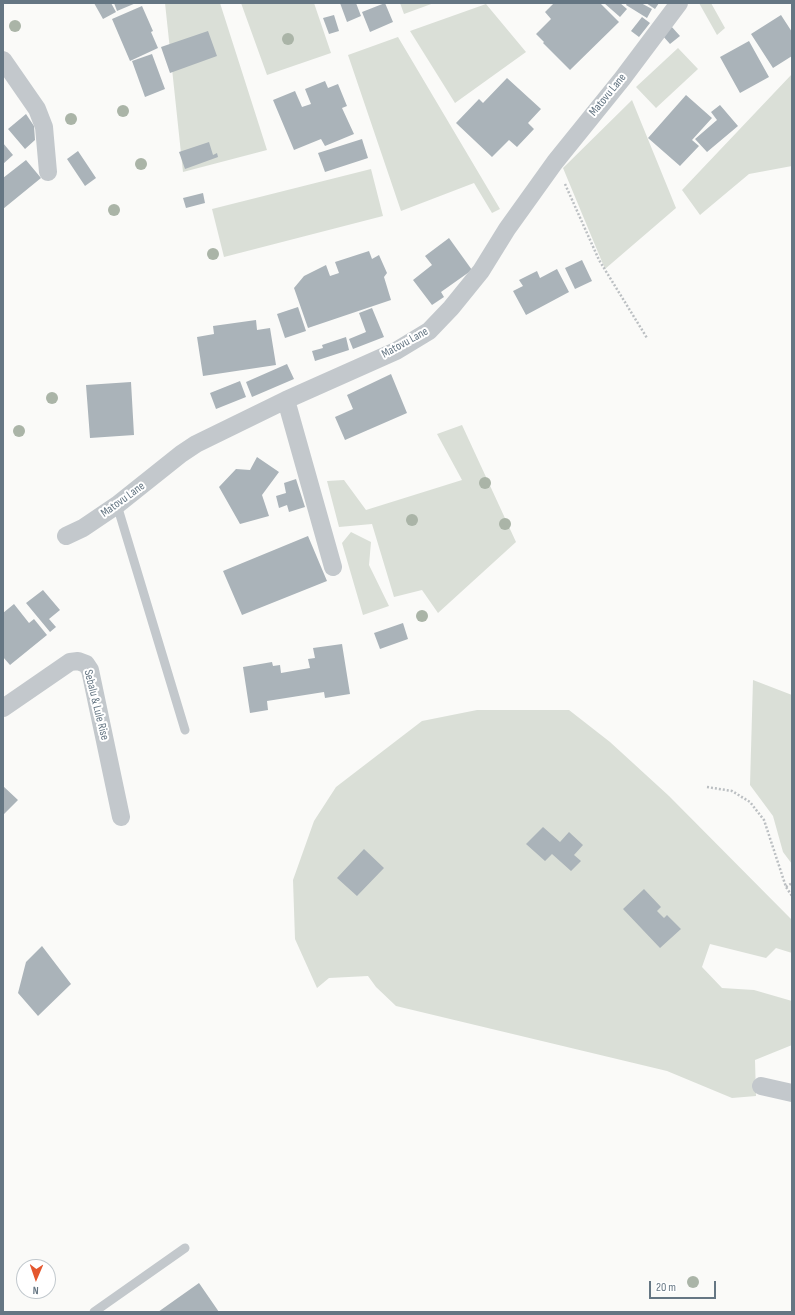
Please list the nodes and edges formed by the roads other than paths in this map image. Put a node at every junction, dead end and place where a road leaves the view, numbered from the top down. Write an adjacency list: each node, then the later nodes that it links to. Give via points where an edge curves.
1 (679, 3): 4 (street, Matovu Lane, via 555,162 507,229 481,271 429,331 396,351)
2 (3, 60): 3 (street, via 37,109 44,127)
3 (48, 172)
4 (286, 400): 5 (street, Matovu Lane, via 196,444); 7 (street)
5 (117, 505): 6 (street, Matovu Lane); 9 (lane)
6 (66, 536)
7 (333, 567)
8 (3, 708): 10 (street, Sebalu & Lule Rise, via 70,662 86,664 90,670)
9 (185, 730)
10 (121, 817)
11 (761, 1086): 12 (street)
12 (792, 1093)
13 (185, 1248): 14 (lane)
14 (94, 1312)

